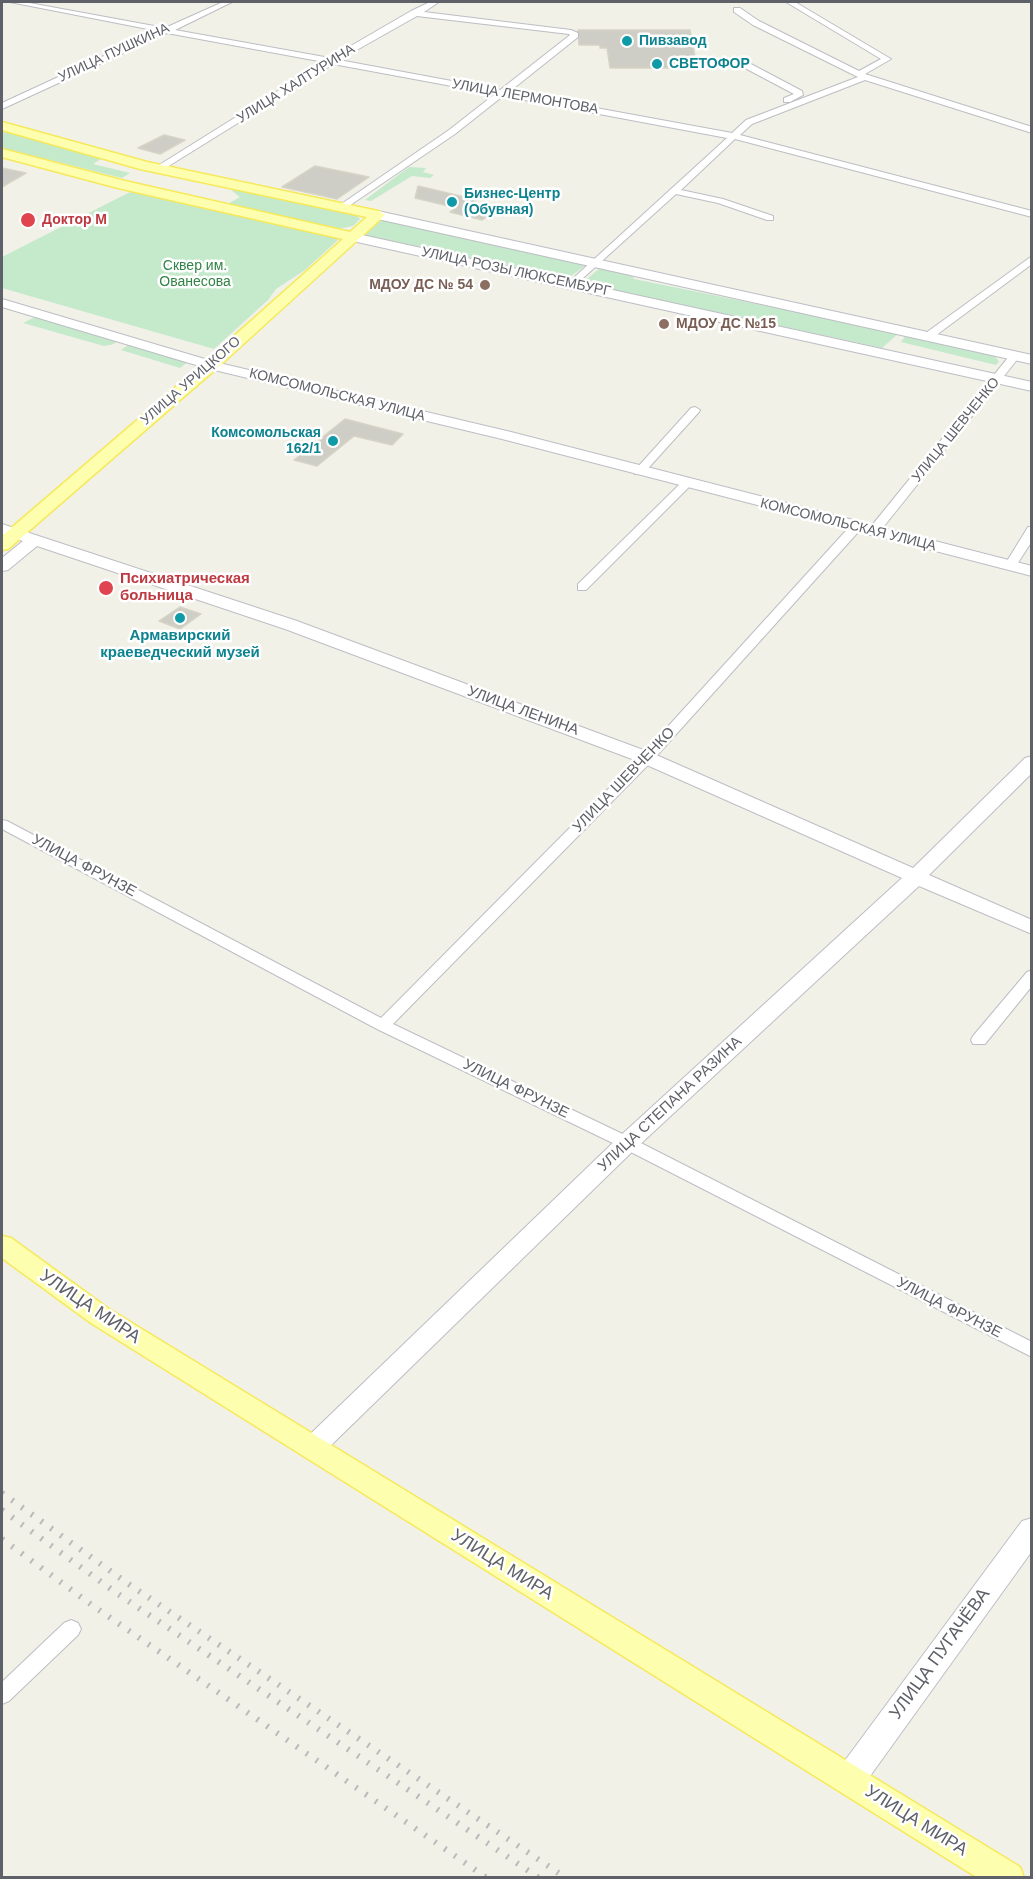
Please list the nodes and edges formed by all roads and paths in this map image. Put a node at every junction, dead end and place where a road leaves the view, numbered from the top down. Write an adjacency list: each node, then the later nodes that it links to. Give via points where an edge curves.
1 (228, 2): 7 (street, УЛИЦА ПУШКИНА)
2 (435, 2): 6 (street, УЛИЦА ХАЛТУРИНА)
3 (790, 2): 10 (street, via 887,59)
4 (15, 3): 7 (street, УЛИЦА ЛЕРМОНТОВА)
5 (737, 10): 10 (street)
6 (414, 13): 8 (street, УЛИЦА ХАЛТУРИНА); 11 (street, via 575,34)
7 (162, 31): 8 (street, УЛИЦА ЛЕРМОНТОВА); 12 (street, УЛИЦА ПУШКИНА)
8 (330, 62): 11 (street, УЛИЦА ЛЕРМОНТОВА); 18 (street, УЛИЦА ХАЛТУРИНА)
9 (746, 65): 13 (street, via 799,93 766,110)
10 (862, 76): 13 (street); 15 (street)
11 (501, 92): 16 (street, УЛИЦА ЛЕРМОНТОВА); 20 (street, via 424,152)
12 (2, 106)
13 (769, 113): 16 (street, via 749,122)
14 (2, 126): 18 (main road, УЛИЦА РОЗЫ ЛЮКСЕМБУРГ)
15 (1032, 130)
16 (733, 136): 19 (street); 21 (street, УЛИЦА ЛЕРМОНТОВА)
17 (2, 153): 24 (main road, УЛИЦА РОЗЫ ЛЮКСЕМБУРГ)
18 (159, 169): 20 (main road, УЛИЦА РОЗЫ ЛЮКСЕМБУРГ)
19 (673, 191): 23 (street); 26 (street)
20 (343, 207): 22 (main road, УЛИЦА РОЗЫ ЛЮКСЕМБУРГ)
21 (1032, 214)
22 (378, 215): 24 (main road, УЛИЦА УРИЦКОГО); 26 (main road, УЛИЦА РОЗЫ ЛЮКСЕМБУРГ)
23 (770, 218)
24 (353, 237): 27 (main road, УЛИЦА РОЗЫ ЛЮКСЕМБУРГ); 32 (main road, УЛИЦА УРИЦКОГО)
25 (1032, 259): 29 (street)
26 (596, 264): 27 (street); 29 (main road, УЛИЦА РОЗЫ ЛЮКСЕМБУРГ)
27 (572, 285): 33 (main road, УЛИЦА РОЗЫ ЛЮКСЕМБУРГ)
28 (2, 303): 32 (main road, КОМСОМОЛЬСКАЯ УЛИЦА)
29 (927, 337): 30 (main road, УЛИЦА РОЗЫ ЛЮКСЕМБУРГ)
30 (1015, 356): 31 (main road, УЛИЦА РОЗЫ ЛЮКСЕМБУРГ); 33 (street, УЛИЦА ШЕВЧЕНКО)
31 (1032, 360)
32 (211, 364): 36 (main road, КОМСОМОЛЬСКАЯ УЛИЦА, via 505,435); 41 (main road, УЛИЦА УРИЦКОГО)
33 (998, 379): 34 (main road, УЛИЦА РОЗЫ ЛЮКСЕМБУРГ); 40 (street, УЛИЦА ШЕВЧЕНКО)
34 (1032, 387)
35 (695, 410): 36 (street)
36 (639, 472): 37 (main road, КОМСОМОЛЬСКАЯ УЛИЦА)
37 (686, 484): 38 (main road, КОМСОМОЛЬСКАЯ УЛИЦА); 46 (street)
38 (856, 527): 40 (main road, КОМСОМОЛЬСКАЯ УЛИЦА); 47 (street, УЛИЦА ШЕВЧЕНКО)
39 (1032, 530): 44 (street)
40 (873, 532): 44 (main road, КОМСОМОЛЬСКАЯ УЛИЦА)
41 (5, 534): 42 (main road, УЛИЦА ЛЕНИНА)
42 (36, 539): 43 (main road); 47 (main road, УЛИЦА ЛЕНИНА, via 291,625)
43 (2, 566)
44 (1010, 566): 45 (main road, КОМСОМОЛЬСКАЯ УЛИЦА)
45 (1032, 572)
46 (582, 586)
47 (647, 758): 50 (main road, УЛИЦА ЛЕНИНА); 53 (street, УЛИЦА ШЕВЧЕНКО)
48 (1032, 762): 50 (main road, УЛИЦА СТЕПАНА РАЗИНА)
49 (2, 824): 53 (street, УЛИЦА ФРУНЗЕ)
50 (917, 876): 51 (main road, УЛИЦА ЛЕНИНА); 55 (main road, УЛИЦА СТЕПАНА РАЗИНА)
51 (1032, 927)
52 (1032, 975): 54 (street)
53 (383, 1025): 55 (street, УЛИЦА ФРУНЗЕ)
54 (979, 1040)
55 (627, 1143): 57 (street, УЛИЦА ФРУНЗЕ); 58 (main road, УЛИЦА СТЕПАНА РАЗИНА)
56 (2, 1245): 58 (main road, УЛИЦА МИРА, via 100,1316)
57 (1032, 1350)
58 (312, 1448): 62 (main road, УЛИЦА МИРА)
59 (1032, 1529): 62 (main road, УЛИЦА ПУГАЧЁВА)
60 (71, 1629): 61 (street)
61 (2, 1695)
62 (849, 1780): 63 (main road, УЛИЦА МИРА)
63 (1008, 1878)

